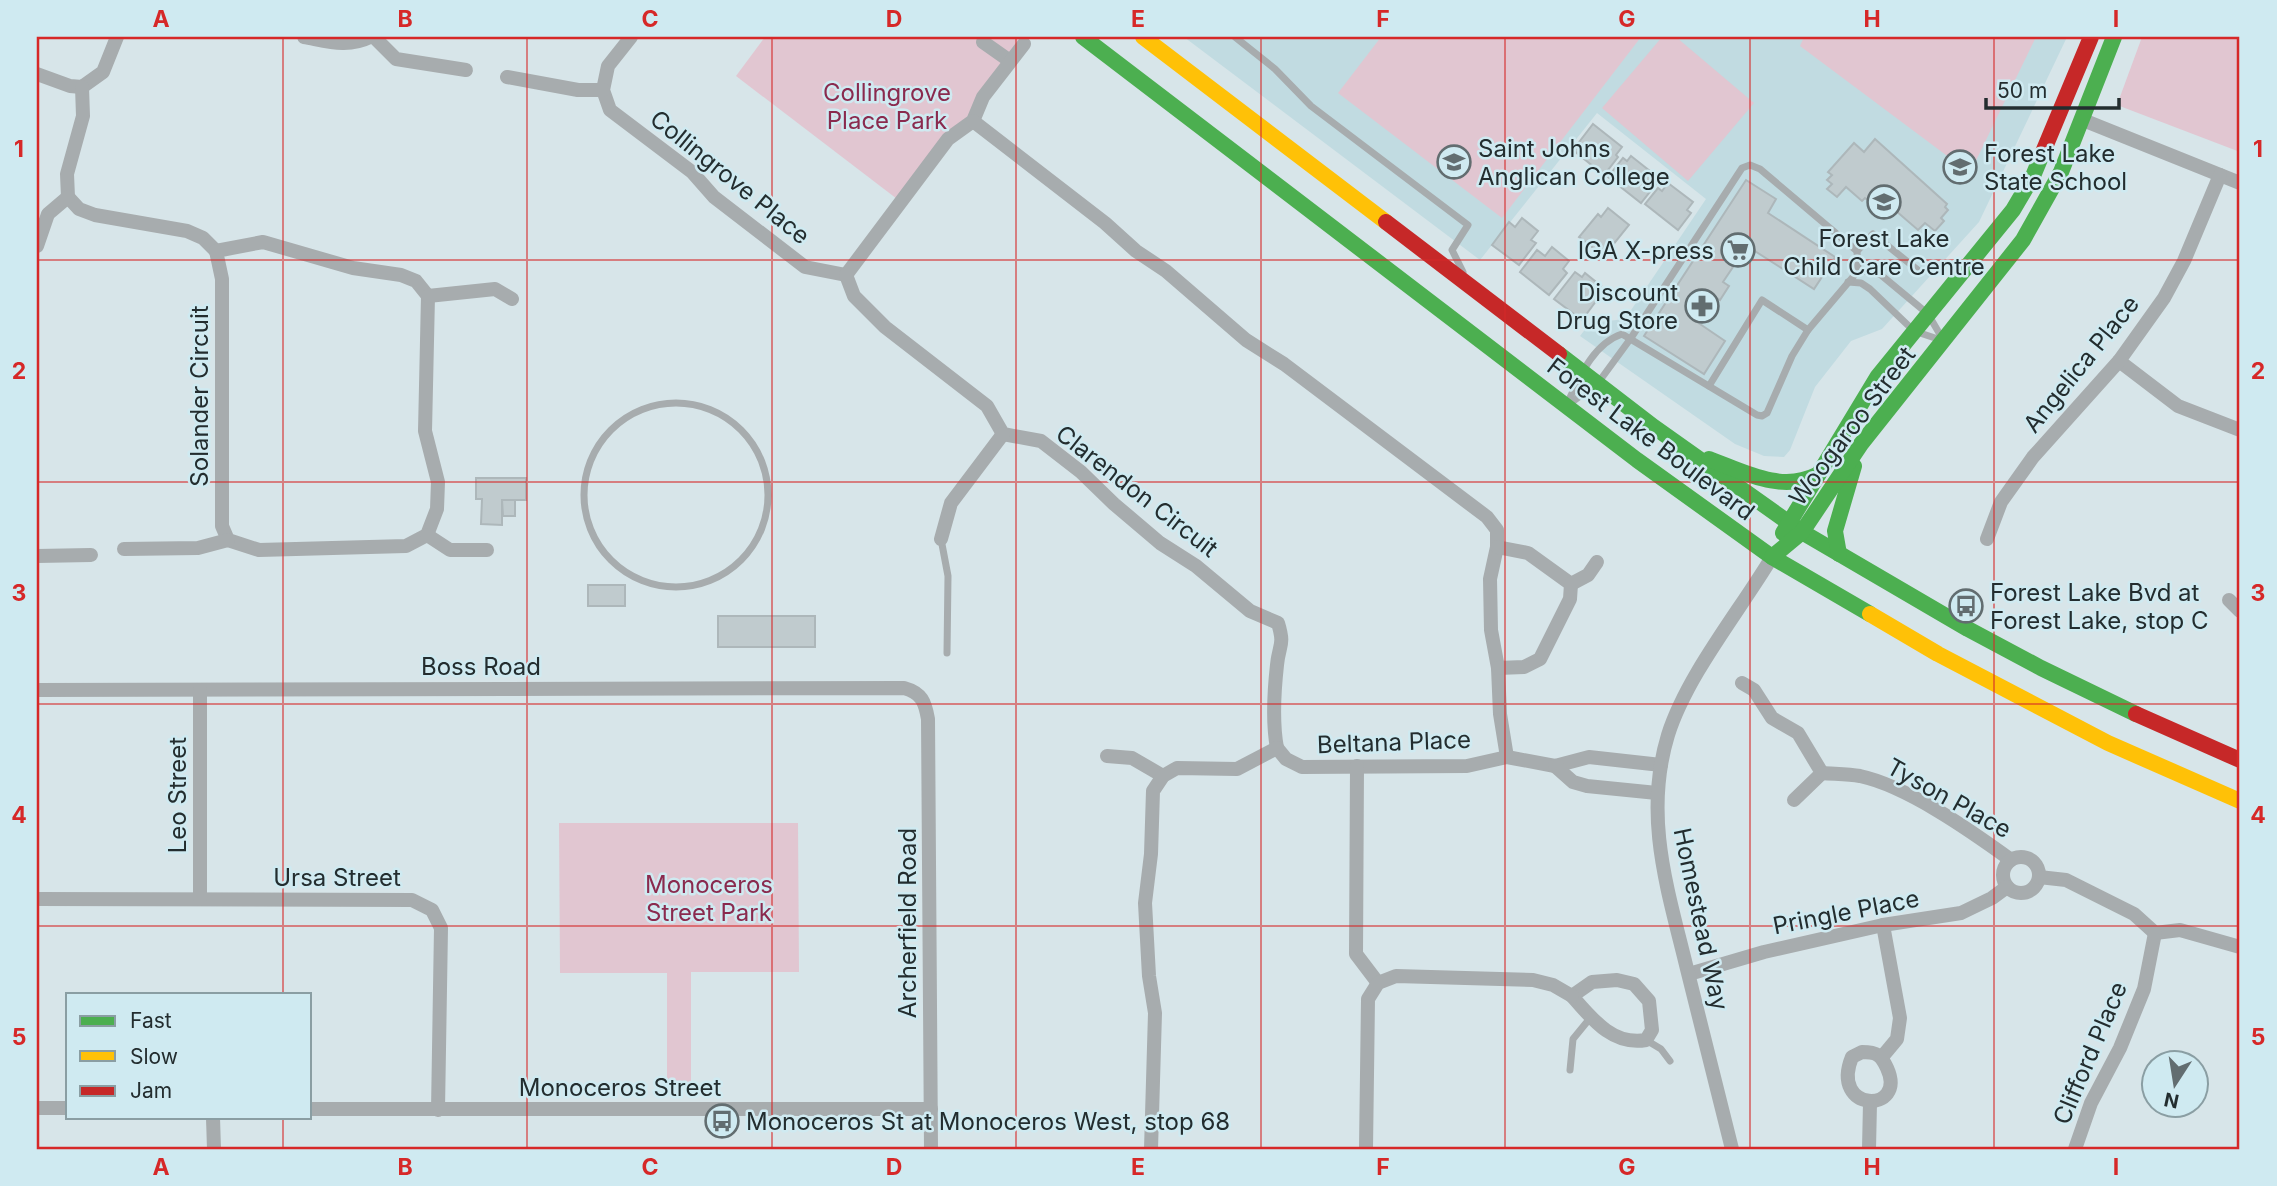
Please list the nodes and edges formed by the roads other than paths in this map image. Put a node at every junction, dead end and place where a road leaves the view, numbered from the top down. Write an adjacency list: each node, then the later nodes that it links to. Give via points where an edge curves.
1 (117, 37): 16 (street, via 103,72)
2 (304, 37): 3 (street, via 344,44)
3 (372, 37): 13 (street, via 396,59)
4 (631, 37): 17 (street, via 608,66)
5 (1083, 37): 43 (main road, Forest Lake Boulevard)
6 (1143, 37): 31 (main road, Forest Lake Boulevard)
7 (1235, 37): 31 (lane, via 1311,106 1468,225 1452,250)
8 (2091, 37): 18 (main road, Woogaroo Street)
9 (2115, 37): 19 (main road, Woogaroo Street)
10 (983, 42): 12 (street)
11 (1024, 44): 12 (street)
12 (1010, 61): 20 (street, via 983,97)
13 (466, 70)
14 (37, 74): 16 (street)
15 (506, 77): 17 (street)
16 (82, 87): 23 (street, via 83,116 67,174)
17 (603, 90): 29 (street, Collingrove Place, via 611,110 805,267)
18 (2062, 111): 19 (main road); 34 (main road, Woogaroo Street, via 2013,210)
19 (2083, 120): 21 (street); 38 (main road, Woogaroo Street, via 2061,172 2023,240)
20 (973, 121): 29 (street, via 948,139); 56 (street, via 1247,340 1488,517 1497,530)
21 (2220, 175): 22 (street); 39 (street, Angelica Place, via 2175,280)
22 (2240, 183)
23 (68, 197): 24 (street, via 48,214); 25 (street, via 79,209 95,215 187,231)
24 (37, 245)
25 (216, 251): 32 (street, via 263,242 353,268 401,275 416,281); 55 (street, Solander Circuit, via 222,279 222,526)
26 (1857, 251): 27 (lane); 28 (lane, via 1872,234); 37 (lane, via 1760,169 1742,168)
27 (1858, 271): 30 (lane); 34 (lane, via 1881,275)
28 (1919, 271)
29 (846, 275): 45 (street, via 854,296 885,327 987,406)
30 (1848, 282): 35 (lane); 36 (lane, via 1870,289)
31 (1467, 283): 40 (main road, Forest Lake Boulevard)
32 (428, 296): 33 (street, via 495,289); 52 (street, via 425,430 438,482 437,509)
33 (512, 299)
34 (1928, 314): 36 (main road, Woogaroo Street); 38 (lane)
35 (1808, 330): 42 (lane, via 1762,300); 42 (lane, via 1762,416)
36 (1914, 331): 38 (lane); 48 (main road, Woogaroo Street, via 1865,396)
37 (1631, 338): 40 (lane, via 1622,334 1608,339); 41 (lane); 42 (lane)
38 (1945, 341): 46 (main road, Woogaroo Street)
39 (2119, 361): 44 (street, via 2178,406); 54 (street, Angelica Place, via 2034,457 2001,502)
40 (1582, 371): 41 (main road, Forest Lake Boulevard); 43 (lane)
41 (1598, 383): 43 (lane); 47 (main road, Forest Lake Boulevard)
42 (1709, 386)
43 (1567, 405): 62 (main road, Forest Lake Boulevard)
44 (2240, 430)
45 (1003, 433): 53 (street, via 951,503); 73 (street, Clarendon Circuit, via 1041,441 1160,543 1250,611 1278,623 1284,641 1277,661)
46 (1861, 444): 51 (main road, Woogaroo Street); 59 (main road, via 1835,531)
47 (1686, 451): 48 (main road, via 1785,483); 50 (main road, Forest Lake Boulevard)
48 (1817, 475): 50 (main road, Woogaroo Street)
49 (767, 515): 49 (lane, via 755,544 735,567 707,582 686,586 645,582 619,568 598,546 586,519 583,489 589,460 605,435 627,416 655,404 684,402 715,410 741,428 760,453 769,483)
50 (1788, 522): 51 (main road, Forest Lake Boulevard); 62 (main road, Woogaroo Street)
51 (1802, 532): 59 (main road, Forest Lake Boulevard); 62 (main road, Woogaroo Street)
52 (427, 535): 55 (street, via 406,547 259,550); 58 (street, via 450,551)
53 (941, 539): 67 (lane, via 948,576)
54 (1987, 539)
55 (228, 540): 57 (street, via 198,548)
56 (1497, 547): 64 (street, via 1528,553); 68 (street, via 1489,579)
57 (124, 549)
58 (487, 550)
59 (1839, 554): 76 (main road, Forest Lake Boulevard, via 2041,668)
60 (91, 555): 61 (street)
61 (37, 556)
62 (1772, 557): 77 (street, Homestead Way, via 1688,689); 84 (main road, Forest Lake Boulevard, via 1938,654 2108,743)
63 (1597, 562): 64 (street, via 1588,575)
64 (1571, 584): 68 (street, via 1570,599 1540,659 1524,667)
65 (2229, 600): 66 (street)
66 (2240, 611)
67 (947, 653)
68 (1498, 668): 75 (street)
69 (1742, 682): 80 (street, via 1754,690 1772,718 1798,733)
70 (37, 690): 71 (street, Boss Road)
71 (200, 690): 72 (street, Boss Road, via 904,688); 89 (street, Leo Street)
72 (922, 697): 105 (street, Archerfield Road, via 928,719)
73 (1277, 748): 78 (street, Beltana Place, via 1302,767); 81 (street, via 1237,769 1177,768)
74 (1107, 757): 81 (street, via 1132,758)
75 (1507, 757): 78 (street, Beltana Place, via 1467,766); 79 (street, Beltana Place)
76 (2240, 760)
77 (1661, 765): 79 (street, Beltana Place, via 1589,757); 82 (street, Homestead Way)
78 (1357, 766): 94 (street, via 1356,954)
79 (1555, 766): 82 (street, Beltana Place, via 1573,782 1587,786)
80 (1822, 773): 83 (street); 85 (street, Tyson Place, via 1859,776 1891,786)
81 (1163, 776): 110 (street, via 1153,791 1145,903 1155,1013)
82 (1657, 793): 93 (street, Homestead Way, via 1660,857)
83 (1794, 800)
84 (2240, 801)
85 (2011, 860): 86 (street, via 2022,856 2033,861); 87 (street, via 2004,869)
86 (2039, 877): 87 (street, via 2026,892); 91 (street, via 2066,880 2134,914)
87 (2007, 887): 90 (street, Pringle Place, via 1961,913)
88 (37, 899): 89 (street, Ursa Street)
89 (200, 900): 106 (street, Ursa Street, via 412,900 432,910 441,928)
90 (1883, 925): 93 (street, Pringle Place); 98 (street, via 1900,1018 1897,1039)
91 (2155, 933): 92 (street, via 2179,930); 114 (street, Clifford Place, via 2144,989 2091,1102)
92 (2240, 947)
93 (1689, 974): 112 (street, Homestead Way)
94 (1378, 983): 95 (street, via 1396,976 1533,980); 111 (street, via 1368,999)
95 (1573, 996): 96 (street); 97 (street, via 1592,982 1617,979 1634,985 1649,1001 1653,1030)
96 (1591, 1017): 97 (street, via 1606,1031 1632,1043); 100 (lane, via 1573,1039)
97 (1646, 1040): 99 (lane)
98 (1882, 1057): 101 (street, via 1891,1078 1888,1091 1880,1101); 101 (street, via 1862,1052 1852,1057 1847,1070 1851,1089)
99 (1670, 1061)
100 (1570, 1070)
101 (1870, 1103): 113 (street)
102 (37, 1108): 103 (street)
103 (66, 1108)
104 (312, 1109): 106 (street, Monoceros Street)
105 (931, 1109): 106 (street, Monoceros Street); 109 (street, Archerfield Road)
106 (438, 1110)
107 (213, 1120): 108 (street)
108 (214, 1149)
109 (931, 1149)
110 (1151, 1149)
111 (1366, 1149)
112 (1732, 1149)
113 (1869, 1149)
114 (2075, 1149)

